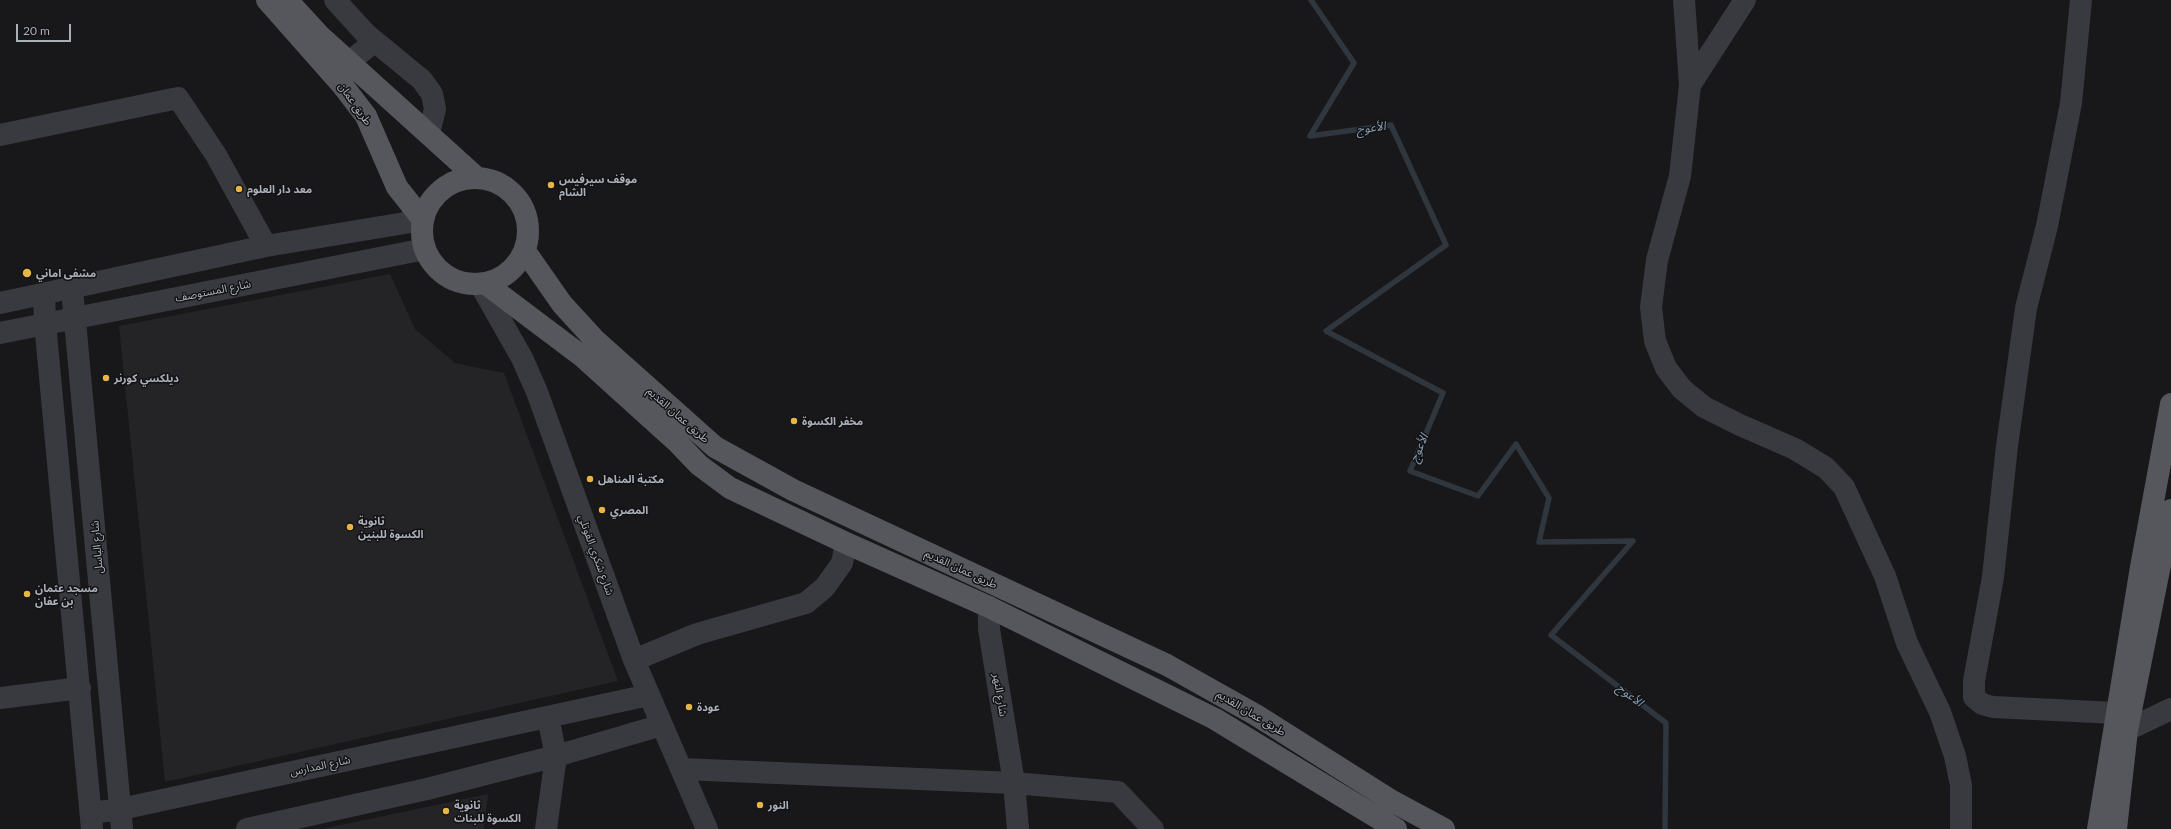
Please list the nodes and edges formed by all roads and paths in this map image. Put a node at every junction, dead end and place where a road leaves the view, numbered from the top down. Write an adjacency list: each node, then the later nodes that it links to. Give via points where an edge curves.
1 (267, 0): 13 (main road, طريق عمان, via 366,116 397,187)
2 (287, 0): 8 (main road, طريق عمان, via 320,36)
3 (335, 0): 7 (street)
4 (1684, 0): 9 (street)
5 (1745, 0): 9 (street)
6 (2081, 0): 36 (street, via 2071,103 2047,226 2026,308 2007,446 1993,577 1974,680 1974,697 1982,704 1993,707)
7 (374, 42): 8 (street); 10 (street, via 422,80 432,94 435,109)
8 (349, 62): 10 (main road, طريق عمان)
9 (1690, 85): 50 (street, via 1680,176 1658,260 1651,306 1654,341 1666,368 1682,389 1704,407 1795,449 1826,468 1844,487 1885,576 1907,643 1940,712 1955,756 1961,785)
10 (429, 133): 12 (main road, طريق عمان)
11 (0, 135): 14 (street, via 178,98 216,155)
12 (477, 178): 13 (main road, via 459,180 442,189 430,203); 16 (main road, via 509,189 520,202 527,218 528,235)
13 (423, 220): 14 (street); 15 (main road, via 422,235)
14 (266, 246): 18 (street)
15 (425, 249): 17 (main road, via 434,264 447,276 463,283); 21 (street, شارع المستوصف)
16 (525, 251): 17 (main road, via 516,266 502,277); 49 (main road, طريق عمان القديم, via 562,304 595,340 715,447 793,490 1168,665 1256,715 1392,801)
17 (483, 284): 26 (main road, طريق عمان القديم, via 583,357 676,440 699,465 730,488); 30 (street, شارع شكري القوتلي, via 537,392)
18 (72, 289): 19 (street); 21 (street, شارع الباسل)
19 (44, 292): 20 (street); 22 (street)
20 (0, 303)
21 (76, 318): 22 (street, شارع المستوصف); 41 (street, شارع الباسل)
22 (45, 323): 23 (street, شارع المستوصف); 31 (street)
23 (0, 333)
24 (2171, 404): 28 (main road)
25 (2171, 510): 27 (main road)
26 (846, 543): 29 (main road, طريق عمان القديم); 30 (street, via 842,563 825,587 806,603 697,634)
27 (2167, 557): 28 (street); 36 (main road)
28 (2141, 567): 36 (main road)
29 (989, 607): 40 (street, شارع النهر, via 989,629); 48 (main road, طريق عمان القديم, via 1215,719)
30 (634, 660): 32 (street, شارع شكري القوتلي)
31 (80, 688): 33 (street); 42 (street)
32 (649, 695): 35 (street, شارع المدارس); 37 (street, شارع شكري القوتلي)
33 (0, 698)
34 (2171, 709): 36 (street)
35 (548, 717): 38 (street); 41 (street, شارع المدارس)
36 (2122, 721): 51 (main road); 52 (main road)
37 (662, 725): 38 (street); 39 (street, شارع شكري القوتلي)
38 (556, 756): 43 (street); 44 (street)
39 (682, 769): 40 (street); 45 (street, شارع شكري القوتلي)
40 (1014, 783): 46 (street, شارع النهر); 47 (street, via 1118,792)
41 (122, 819): 42 (street, شارع المدارس)
42 (92, 821)
43 (260, 828)
44 (546, 829)
45 (707, 829)
46 (1018, 829)
47 (1153, 829)
48 (1396, 829)
49 (1444, 829)
50 (1961, 829)
51 (2098, 829)
52 (2116, 829)

